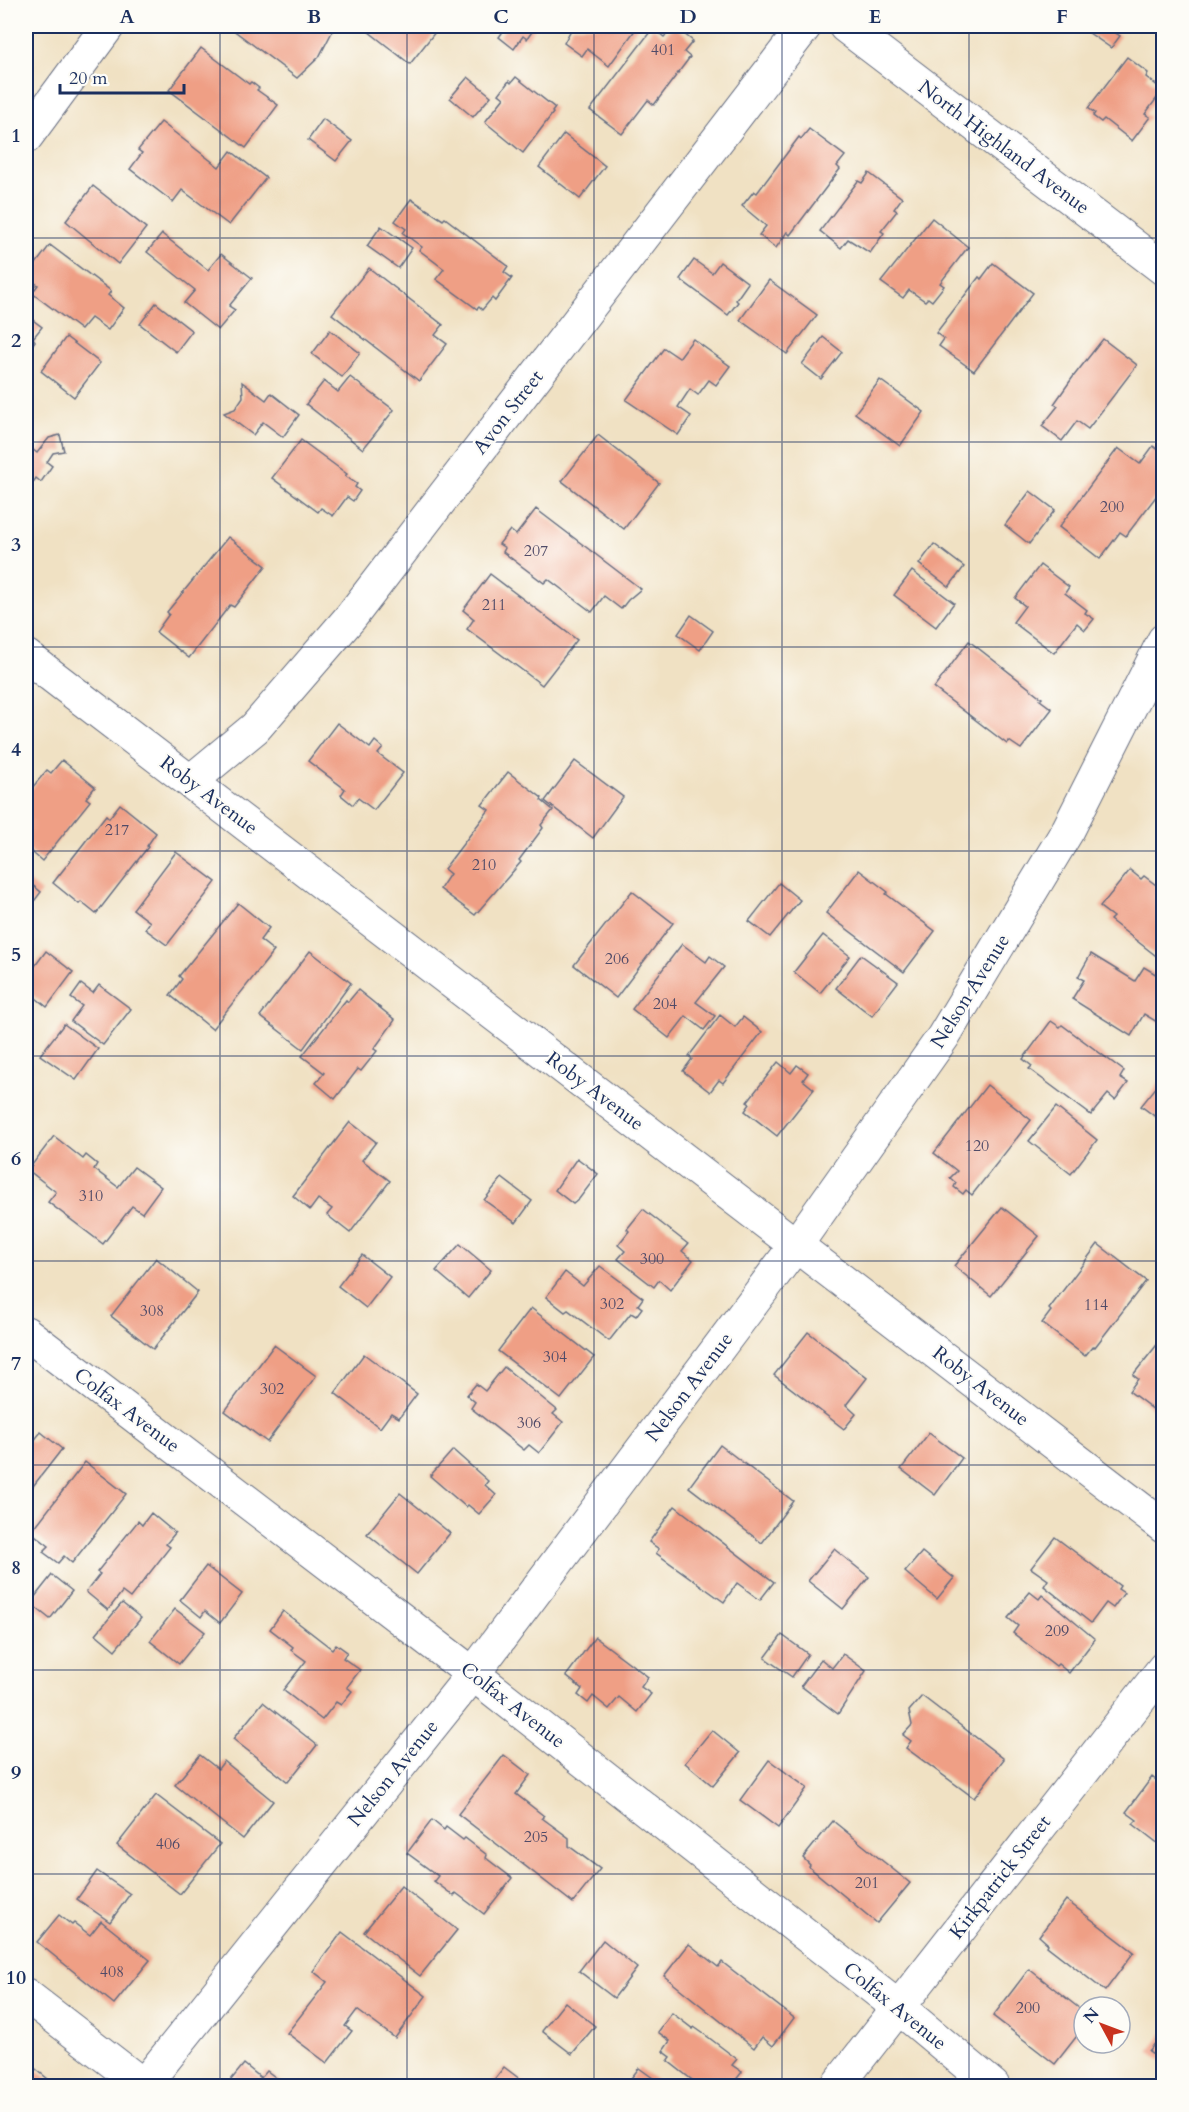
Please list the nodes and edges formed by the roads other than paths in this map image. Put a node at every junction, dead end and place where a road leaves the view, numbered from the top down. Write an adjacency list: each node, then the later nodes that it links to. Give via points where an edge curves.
1 (108, 26): 4 (street)
2 (805, 26): 8 (street, Avon Street, via 350,618 255,728)
3 (845, 26): 5 (street, North Highland Avenue)
4 (26, 137)
5 (1164, 269)
6 (1164, 640): 9 (street, Nelson Avenue, via 1068,830 943,1037)
7 (26, 656): 8 (street, Roby Avenue)
8 (191, 781): 9 (street, Roby Avenue)
9 (796, 1245): 11 (street, Roby Avenue); 13 (street, Nelson Avenue)
10 (26, 1333): 13 (street, Colfax Avenue)
11 (1164, 1527)
12 (1164, 1668): 15 (street, Kirkpatrick Street)
13 (473, 1674): 15 (street, Colfax Avenue); 16 (street, Nelson Avenue)
14 (26, 1995): 16 (street)
15 (898, 2007): 17 (street, Kirkpatrick Street); 18 (street, Colfax Avenue)
16 (144, 2086)
17 (837, 2086)
18 (993, 2086)

